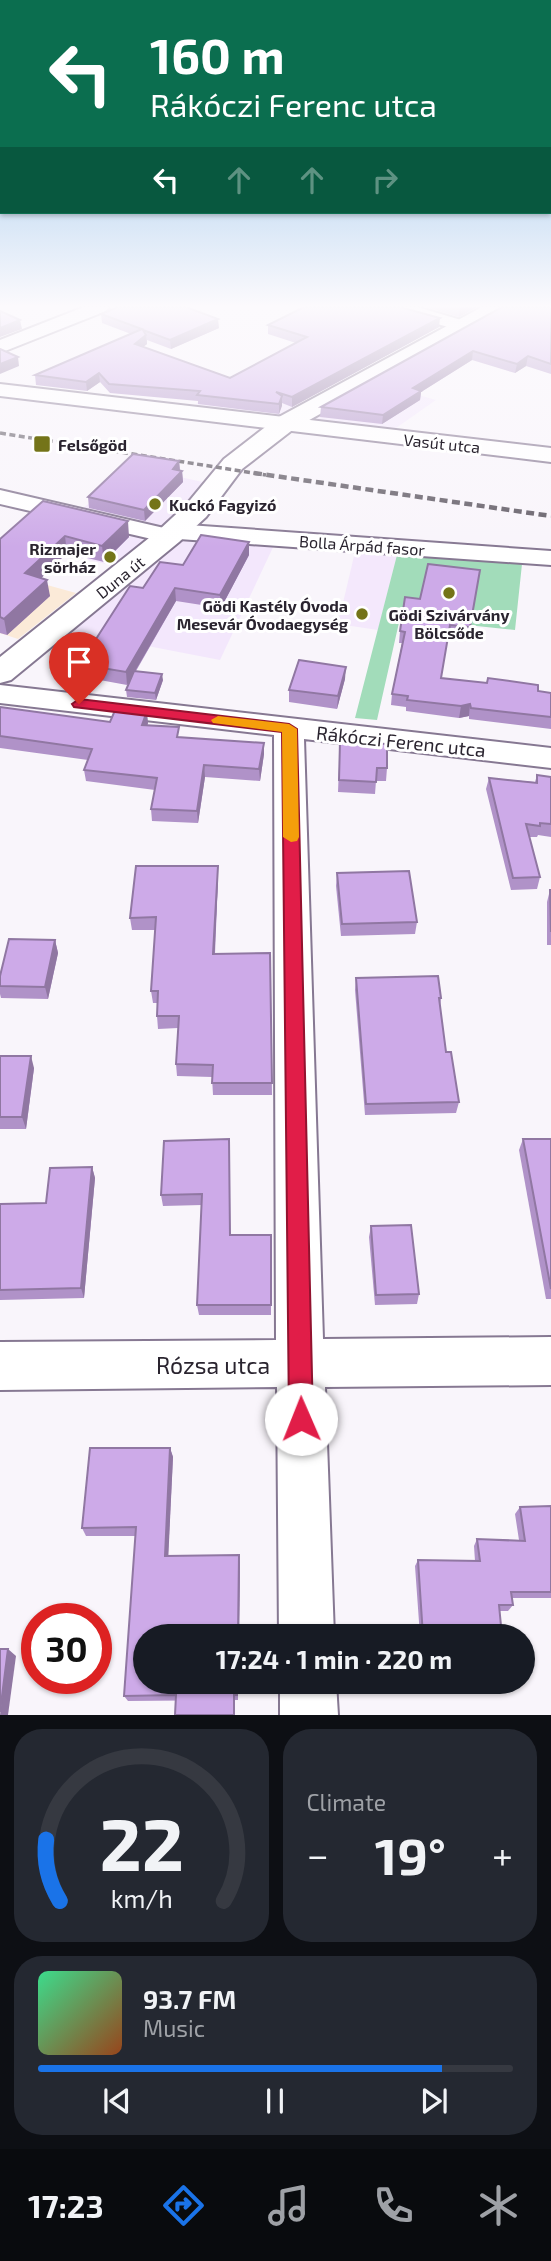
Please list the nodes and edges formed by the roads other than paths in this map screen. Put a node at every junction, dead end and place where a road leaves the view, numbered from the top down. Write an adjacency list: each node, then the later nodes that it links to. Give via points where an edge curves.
1 (352, 387): 3 (street, Duna út)
2 (0, 390): 3 (street, Vasút utca)
3 (286, 423): 4 (street, Vasút utca); 6 (street, Duna út, via 228,469 196,512)
4 (551, 455)
5 (0, 497): 6 (street, Bolla Árpád fasor)
6 (172, 534): 7 (street, Bolla Árpád fasor); 8 (street, Duna út)
7 (551, 558)
8 (0, 673)
9 (0, 694): 10 (street, Rákóczi Ferenc utca)
10 (289, 729): 11 (street, Rákóczi Ferenc utca); 13 (street)
11 (551, 758)
12 (551, 1361): 13 (street, Rózsa utca)
13 (300, 1364): 14 (street, Rózsa utca); 15 (street)
14 (0, 1366)
15 (307, 1624)
16 (308, 1694): 17 (street)
17 (309, 1715)

